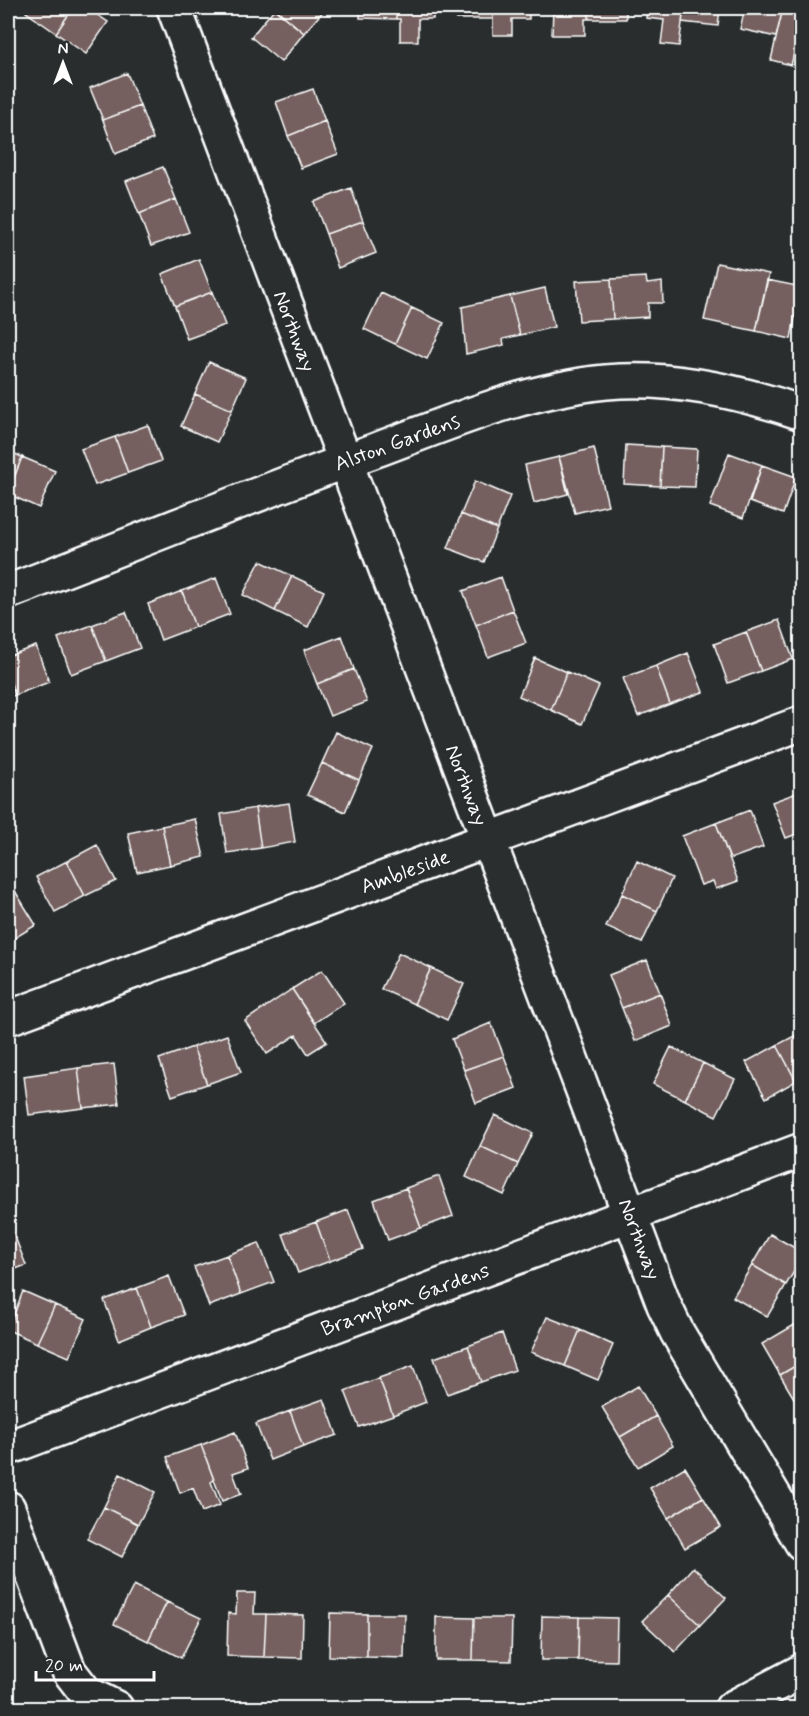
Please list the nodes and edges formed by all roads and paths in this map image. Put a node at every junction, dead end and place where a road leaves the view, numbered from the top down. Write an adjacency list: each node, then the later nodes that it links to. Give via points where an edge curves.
1 (174, 8): 3 (street, Northway)
2 (801, 412): 3 (street, Alston Gardens, via 717,388 665,382 608,382 554,388)
3 (344, 461): 4 (street, Alston Gardens); 6 (street, Northway)
4 (8, 592)
5 (801, 723): 6 (street, Ambleside)
6 (488, 840): 7 (street, Ambleside); 9 (street, Northway)
7 (8, 1018)
8 (801, 1150): 9 (street, Brampton Gardens)
9 (630, 1215): 10 (street, Brampton Gardens); 12 (street, Northway, via 677,1332)
10 (8, 1448)
11 (8, 1508): 14 (street, via 69,1671 86,1693)
12 (801, 1543)
13 (801, 1671): 15 (street)
14 (116, 1708)
15 (732, 1708)

